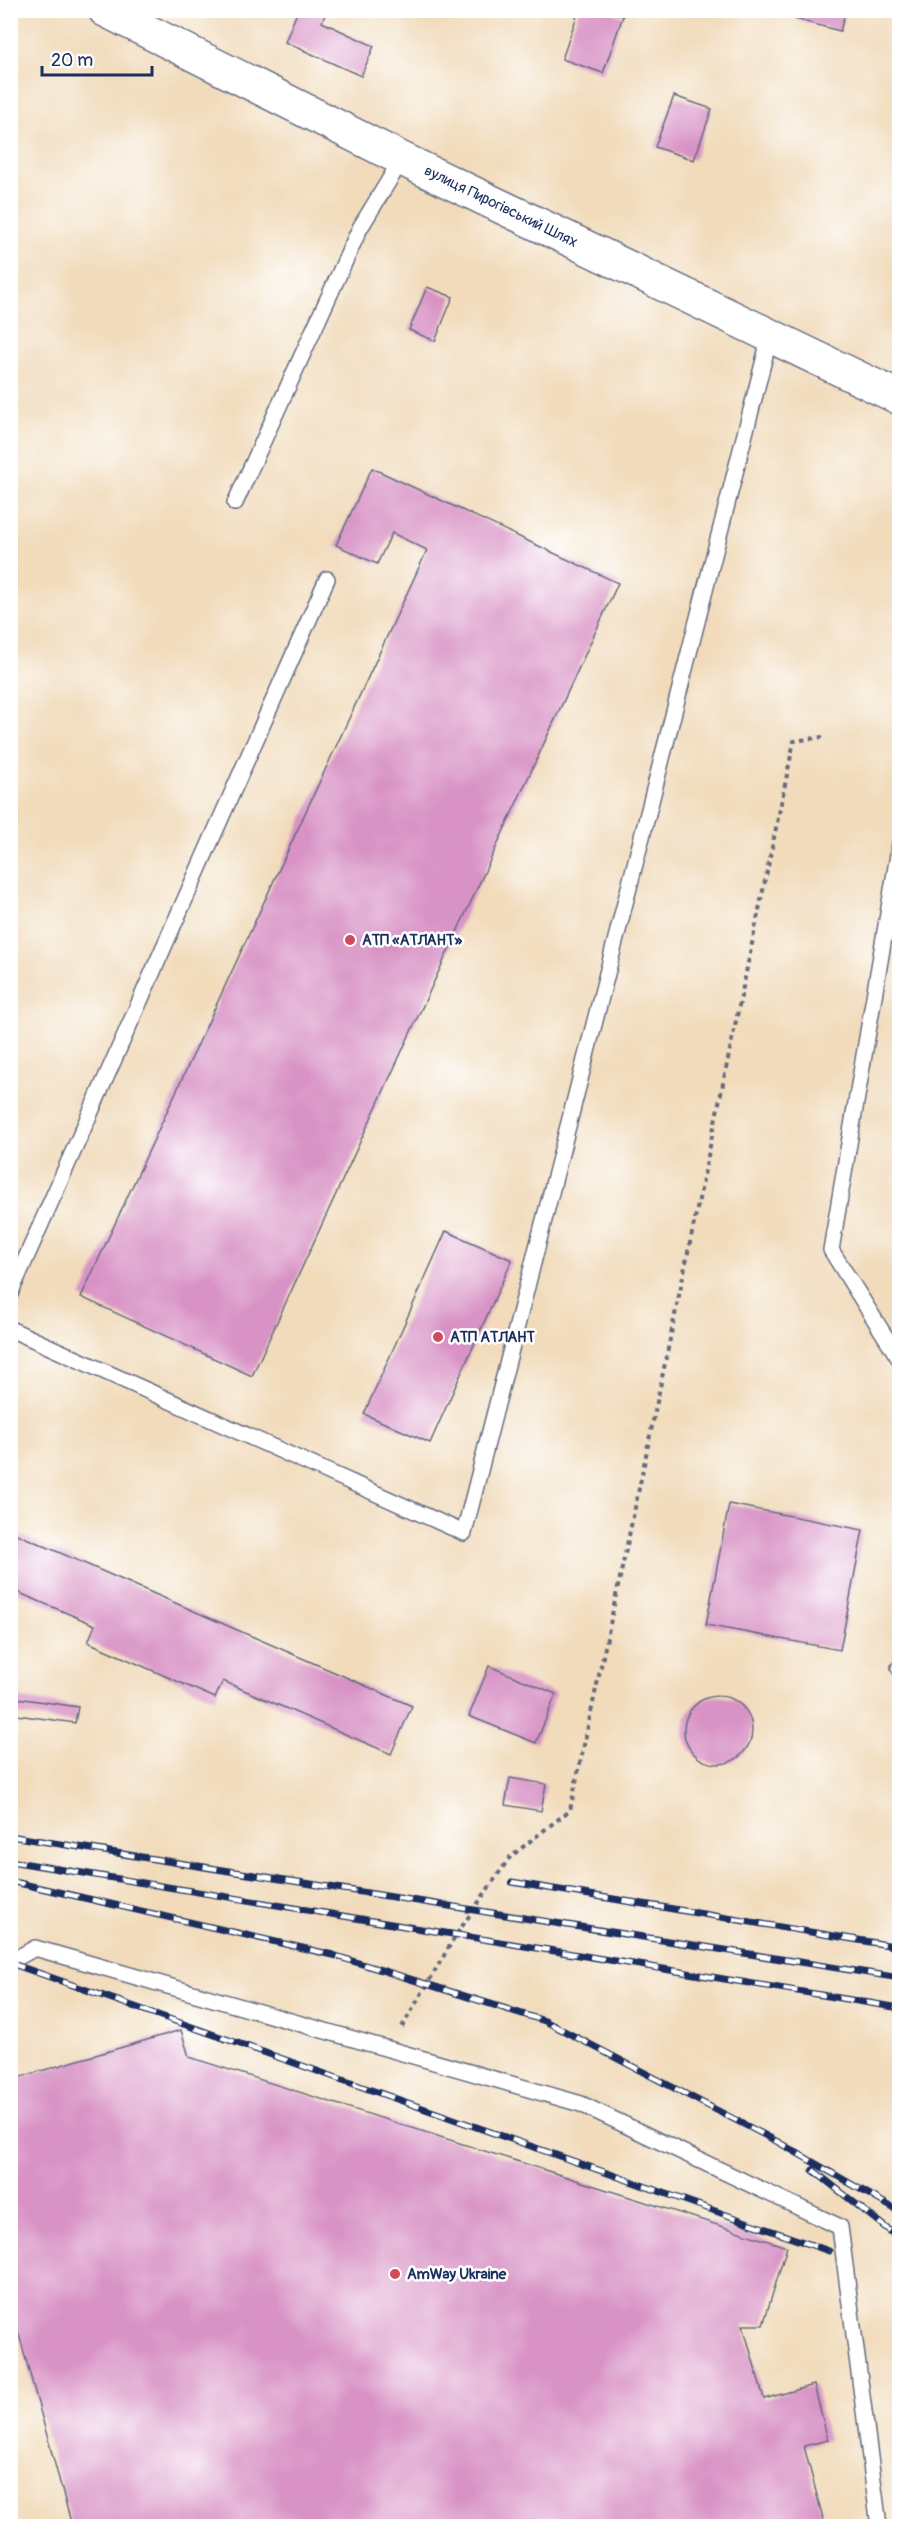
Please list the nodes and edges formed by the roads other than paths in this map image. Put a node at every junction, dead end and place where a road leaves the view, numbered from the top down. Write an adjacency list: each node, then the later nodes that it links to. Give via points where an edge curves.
1 (105, 10): 2 (street, вулиця Пирогівський Шлях)
2 (402, 159): 3 (street, вулиця Пирогівський Шлях); 5 (lane, via 360,228)
3 (770, 336): 4 (street, вулиця Пирогівський Шлях); 9 (lane, via 464,1533)
4 (900, 398)
5 (235, 503)
6 (327, 579): 8 (lane)
7 (900, 843): 10 (lane, via 831,1250)
8 (10, 1294)
9 (10, 1329)
10 (900, 1360)
11 (10, 1962): 12 (lane, via 35,1948 581,2104 840,2227)
12 (879, 2526)

